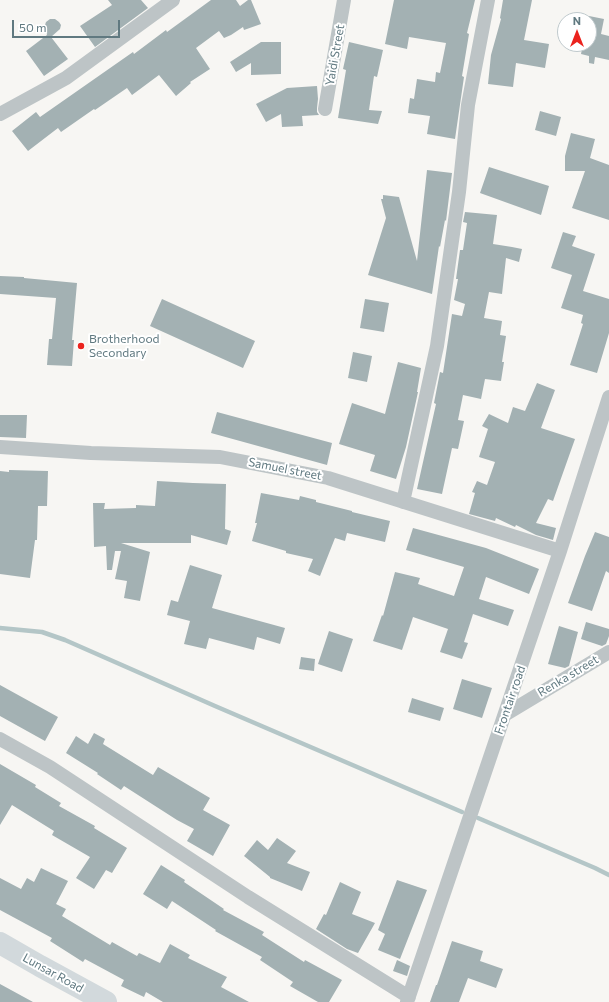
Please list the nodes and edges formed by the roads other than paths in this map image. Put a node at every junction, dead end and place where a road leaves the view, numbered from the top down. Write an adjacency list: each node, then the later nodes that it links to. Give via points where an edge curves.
1 (173, 0): 5 (street, via 66,78)
2 (344, 0): 4 (street, Yaidi Street)
3 (488, 0): 8 (street, via 468,105 459,192 437,346)
4 (325, 109)
5 (0, 114)
6 (609, 397): 9 (street, Frontair road)
7 (0, 447): 8 (street, Samuel street, via 220,457 328,478)
8 (403, 502): 9 (street, Samuel street)
9 (560, 551): 11 (street, Frontair road)
10 (609, 652): 11 (street, Renka street)
11 (506, 714): 14 (street, Frontair road)
12 (0, 739): 14 (street, via 50,767 248,898)
13 (0, 943): 15 (main road, Lunsar Road)
14 (408, 999)
15 (106, 1002)

